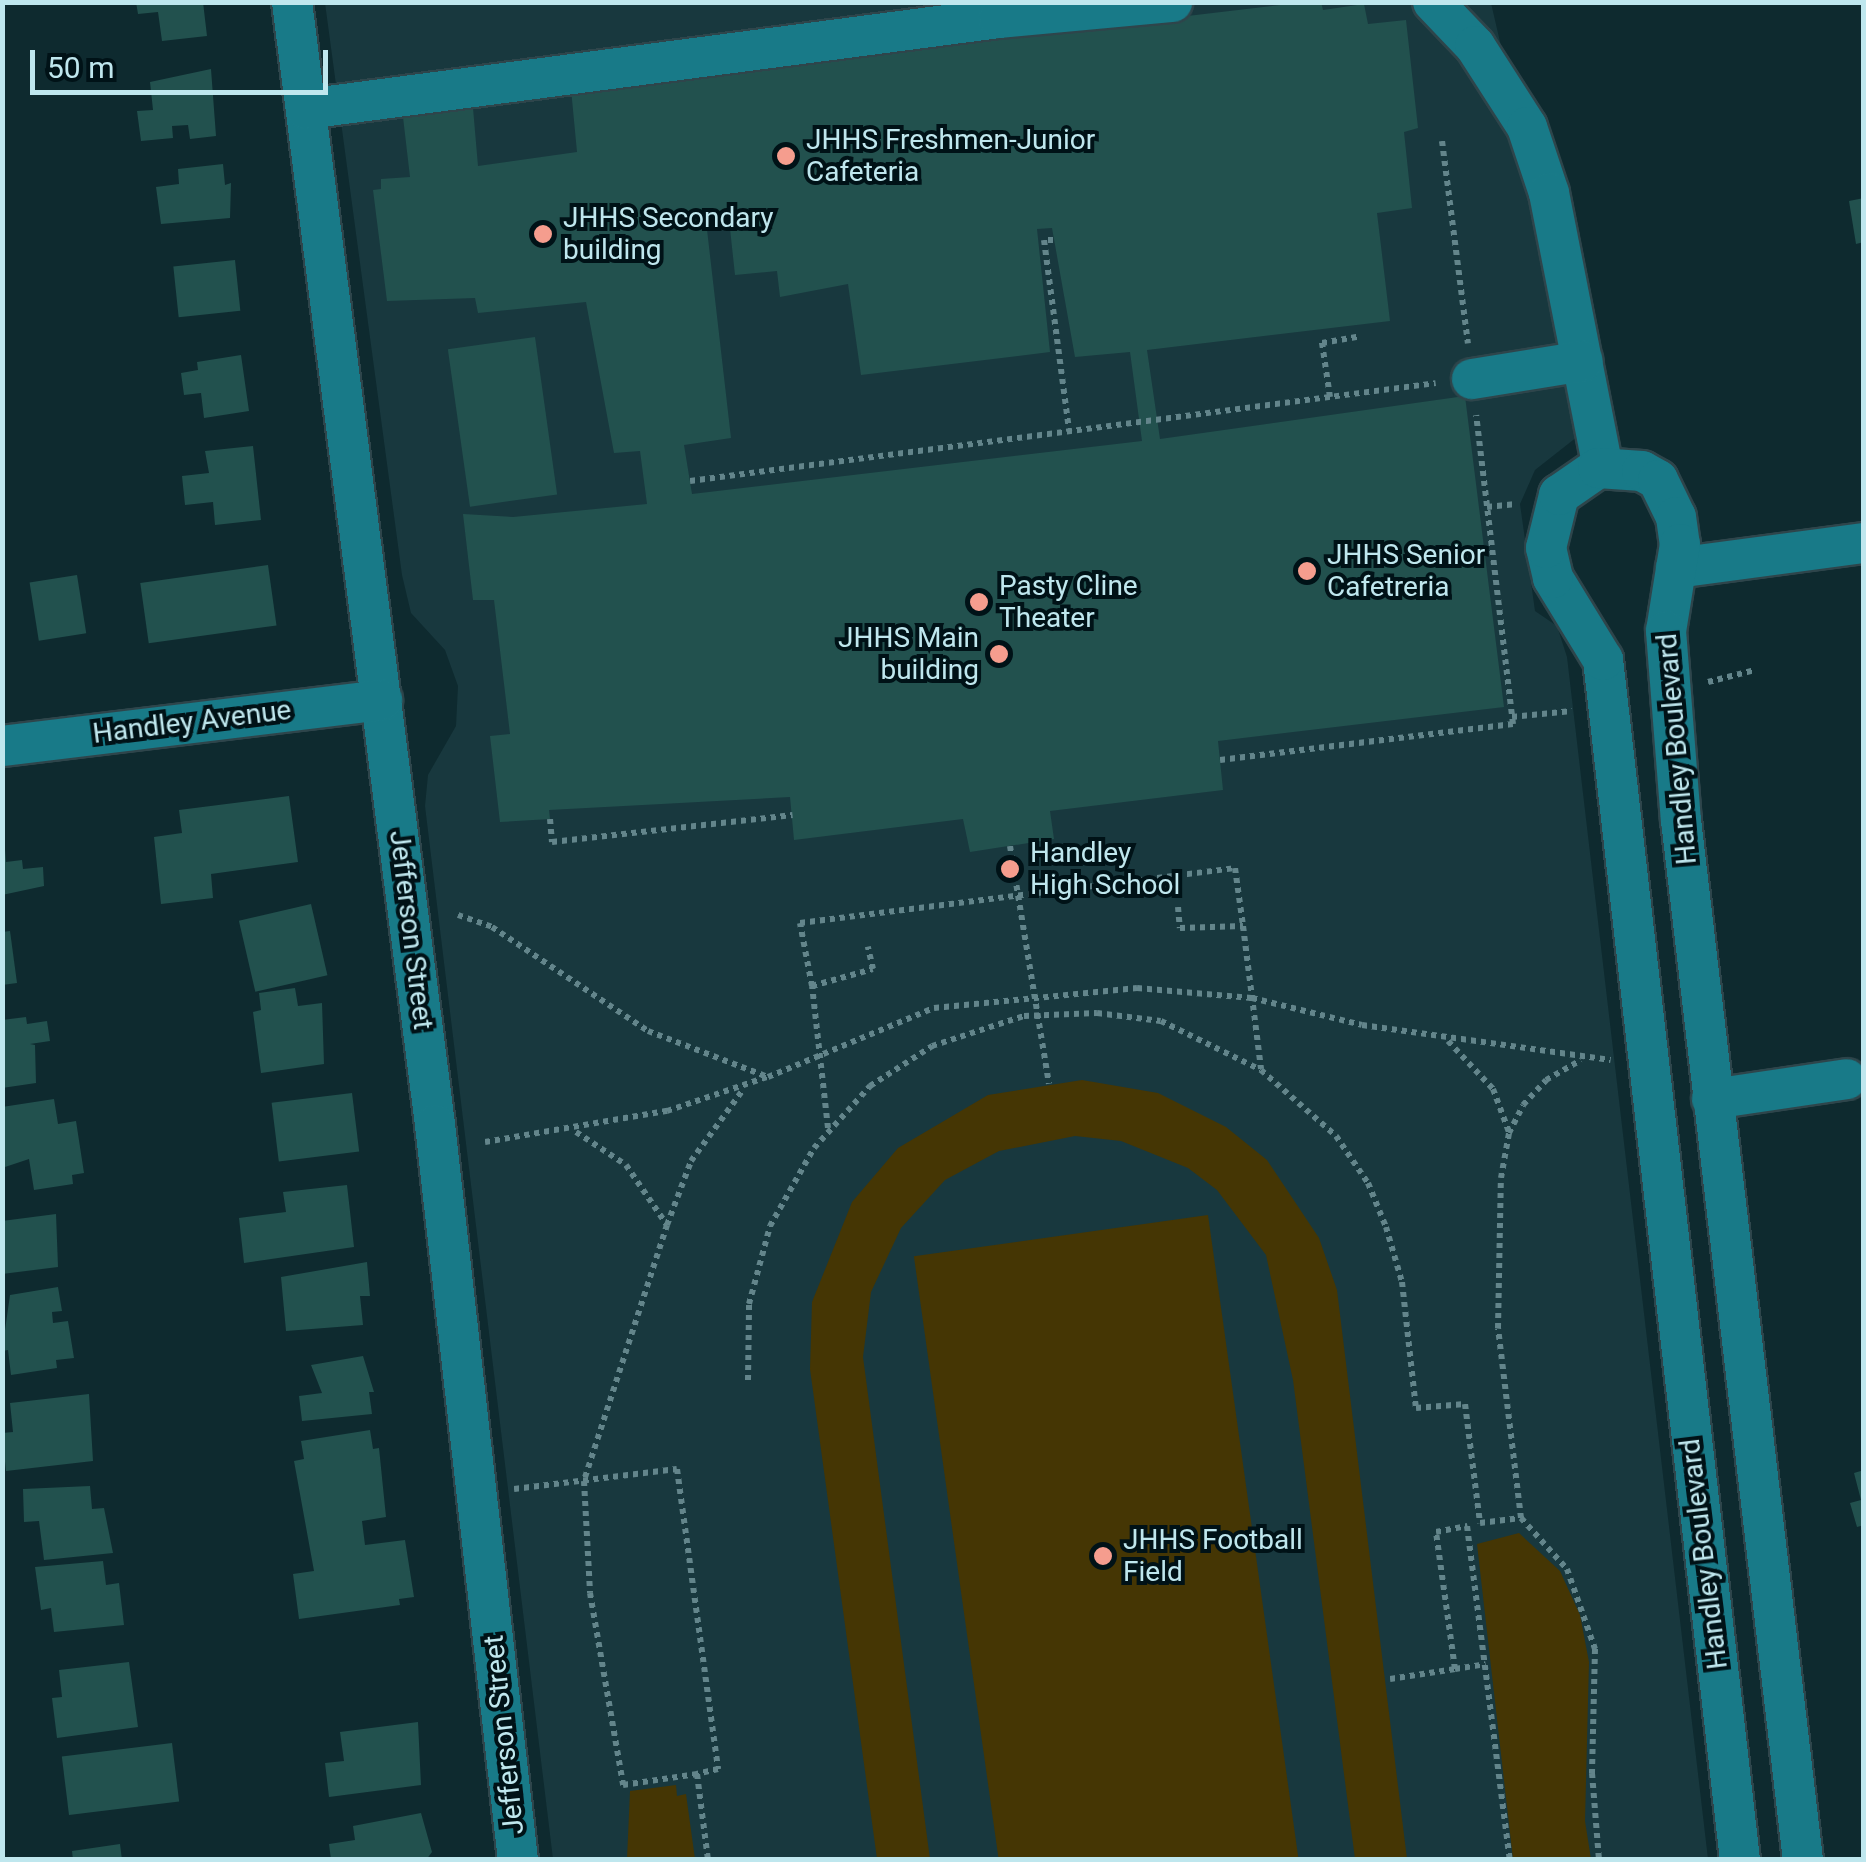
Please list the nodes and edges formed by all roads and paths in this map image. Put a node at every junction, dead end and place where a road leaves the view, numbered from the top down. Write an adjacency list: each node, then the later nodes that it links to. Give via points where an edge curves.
1 (292, 2): 4 (street, Jefferson Street)
2 (1172, 2): 4 (street, via 999,18)
3 (1433, 2): 9 (street, via 1475,46 1526,127 1548,193)
4 (306, 109): 21 (street, Jefferson Street)
5 (1442, 141): 7 (path)
6 (1053, 240): 12 (path, via 1044,240)
7 (1466, 321)
8 (1360, 336): 11 (path, via 1322,343)
9 (1583, 361): 10 (street); 13 (street)
10 (1472, 379): 11 (path); 16 (path)
11 (1330, 397): 12 (path)
12 (1070, 432): 14 (path)
13 (1603, 468): 18 (street, Handley Boulevard, via 1642,471 1671,498 1680,544); 48 (street, Handley Boulevard, via 1576,477 1559,494 1546,548 1553,578 1603,660)
14 (690, 481)
15 (1520, 504): 16 (path)
16 (1487, 507): 23 (path)
17 (1864, 543): 18 (street)
18 (1676, 568): 47 (street, Handley Boulevard, via 1666,631)
19 (1755, 670): 20 (path)
20 (1703, 684)
21 (382, 700): 24 (street, Handley Avenue); 64 (street, Jefferson Street)
22 (1583, 709): 23 (path)
23 (1512, 717): 25 (path, via 1513,724)
24 (2, 746)
25 (1220, 760)
26 (792, 815): 27 (path, via 552,842)
27 (550, 819)
28 (1010, 846): 29 (path)
29 (1021, 894): 32 (path, via 1235,868); 34 (path, via 800,923); 36 (path)
30 (1178, 907): 32 (path, via 1180,928)
31 (458, 915): 43 (path, via 492,927 648,1031)
32 (1244, 926): 35 (path)
33 (868, 947): 34 (path, via 873,969)
34 (812, 986): 39 (path)
35 (1252, 998): 36 (path, via 1137,988); 38 (path); 42 (path)
36 (1036, 999): 37 (path); 39 (path, via 934,1008)
37 (1038, 1016): 42 (path, via 1097,1013 1161,1021); 45 (path); 49 (path, via 932,1046 870,1086)
38 (1444, 1038): 40 (path); 51 (path, via 1474,1062 1501,1102)
39 (822, 1054): 43 (path); 49 (path)
40 (1581, 1060): 41 (path); 51 (path, via 1534,1090)
41 (1613, 1060)
42 (1261, 1070): 57 (path, via 1336,1136 1368,1182 1402,1282 1416,1408 1465,1404 1480,1523)
43 (768, 1077): 46 (path)
44 (1847, 1079): 47 (street)
45 (1049, 1084)
46 (742, 1090): 50 (path); 53 (path, via 692,1160)
47 (1712, 1106): 48 (street); 58 (street, Handley Boulevard)
48 (1653, 1122): 59 (street, Handley Boulevard)
49 (828, 1130): 54 (path, via 789,1188 763,1245 749,1304)
50 (575, 1131): 52 (path); 53 (path, via 626,1165)
51 (1509, 1133): 57 (path, via 1499,1214 1498,1328)
52 (485, 1142)
53 (667, 1225): 55 (path)
54 (748, 1380)
55 (584, 1481): 56 (path); 63 (path, via 596,1644 623,1784); 63 (path, via 677,1469 718,1770)
56 (512, 1489)
57 (1521, 1518): 67 (path, via 1567,1569 1595,1650 1592,1774)
58 (1766, 1556): 59 (street); 69 (street, Handley Boulevard)
59 (1706, 1563): 68 (street, Handley Boulevard)
60 (1486, 1664): 61 (path); 61 (path, via 1467,1526 1436,1532); 66 (path)
61 (1456, 1669): 62 (path)
62 (1390, 1679)
63 (697, 1774): 65 (path)
64 (518, 1860)
65 (708, 1860)
66 (1510, 1860)
67 (1599, 1860)
68 (1740, 1860)
69 (1803, 1860)

